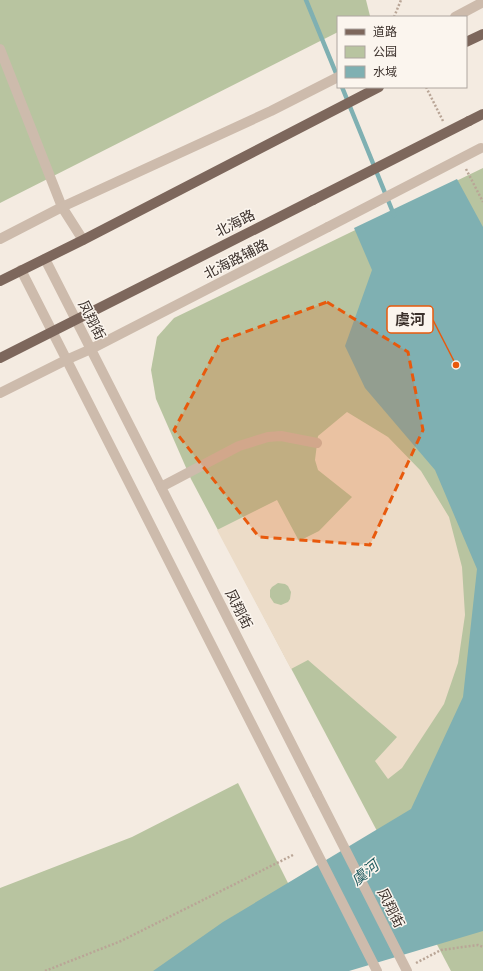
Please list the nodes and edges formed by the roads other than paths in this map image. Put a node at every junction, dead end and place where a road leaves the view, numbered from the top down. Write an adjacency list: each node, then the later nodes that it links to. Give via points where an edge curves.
1 (483, 2): 2 (street)
2 (457, 16)
3 (483, 34): 4 (main road)
4 (467, 42)
5 (0, 49): 10 (street)
6 (337, 78): 10 (street, via 272,111)
7 (377, 88): 12 (main road)
8 (483, 114): 16 (main road, 北海路, bridge)
9 (482, 148): 18 (street, 北海路辅路, bridge)
10 (62, 207): 11 (street); 12 (street)
11 (0, 239)
12 (83, 240): 13 (main road)
13 (45, 259): 14 (main road); 16 (street, 凤翔街)
14 (20, 270): 15 (main road); 17 (street)
15 (0, 281)
16 (76, 319): 17 (main road, 北海路); 18 (street, 凤翔街)
17 (52, 332): 19 (main road, 北海路); 20 (street)
18 (91, 349): 20 (street, 北海路辅路); 23 (street, 凤翔街)
19 (0, 358)
20 (66, 360): 21 (street, 北海路辅路); 25 (street)
21 (0, 394)
22 (317, 443): 23 (street, via 281,436 268,437 239,446)
23 (161, 487): 24 (street, 凤翔街, bridge)
24 (410, 968)
25 (377, 971)

